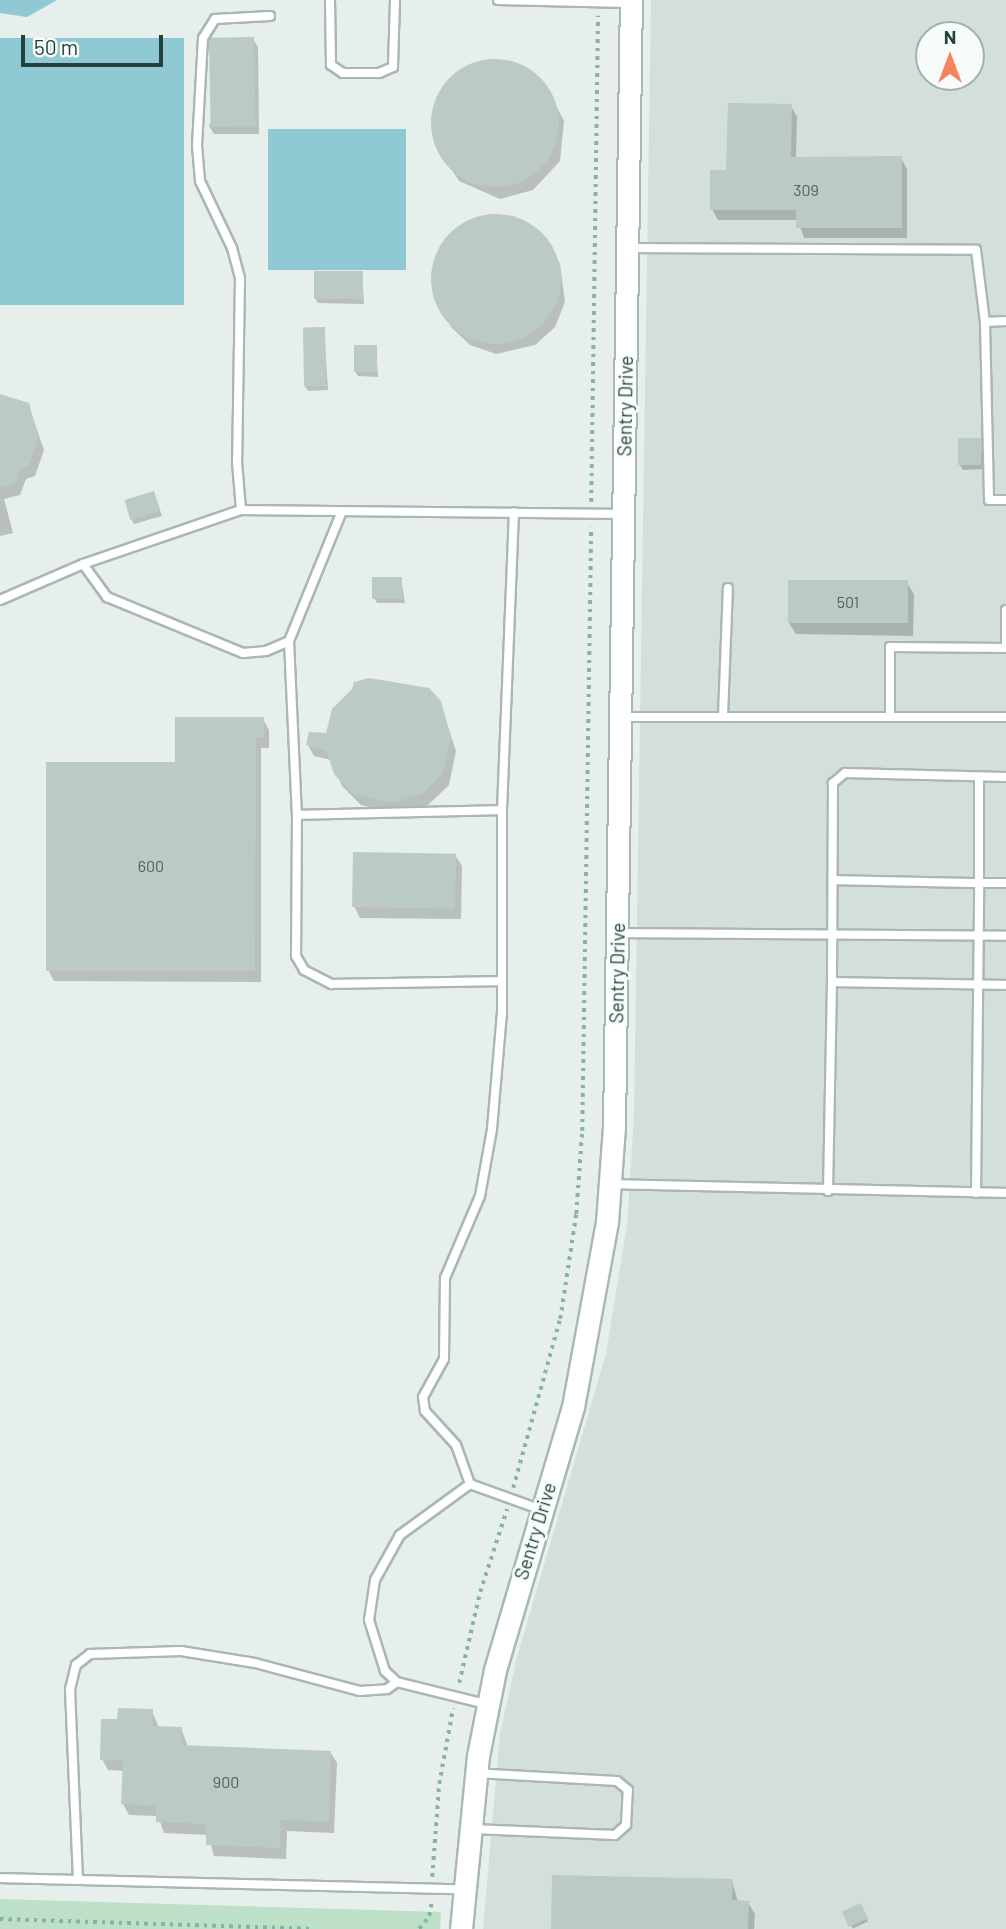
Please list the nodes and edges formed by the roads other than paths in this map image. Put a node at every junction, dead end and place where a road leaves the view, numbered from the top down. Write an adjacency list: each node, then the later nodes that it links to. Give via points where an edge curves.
1 (330, 0): 2 (lane, via 331,65 343,73 379,73 393,67)
2 (395, 0)
3 (498, 0): 4 (lane)
4 (631, 1): 6 (street, Sentry Drive)
5 (270, 16): 10 (lane, via 215,19 203,38 197,146 200,181 232,248 240,278 237,462)
6 (627, 248): 7 (lane, via 976,250); 13 (street, Sentry Drive)
7 (985, 321): 8 (lane); 9 (lane, via 989,500)
8 (1006, 321)
9 (1006, 500)
10 (241, 510): 11 (lane); 14 (lane)
11 (342, 511): 12 (lane); 18 (lane)
12 (514, 512): 13 (lane); 26 (lane)
13 (623, 514): 22 (street, Sentry Drive)
14 (83, 564): 16 (lane); 18 (lane, via 107,597 243,653 266,651)
15 (728, 588): 20 (lane)
16 (0, 600)
17 (1006, 610): 19 (lane)
18 (289, 640): 27 (lane)
19 (1006, 648): 21 (lane, via 890,647)
20 (723, 716): 21 (lane); 22 (lane)
21 (890, 716): 23 (lane)
22 (620, 717): 31 (street, Sentry Drive)
23 (1006, 717)
24 (979, 777): 25 (lane); 28 (lane, via 845,773 833,783); 29 (lane)
25 (1006, 777)
26 (502, 810): 27 (lane); 35 (lane)
27 (297, 815): 35 (lane, via 296,956 304,970 332,984)
28 (833, 880): 29 (lane); 32 (lane)
29 (979, 883): 30 (lane); 33 (lane)
30 (1006, 883)
31 (617, 933): 32 (lane); 39 (street, Sentry Drive)
32 (833, 935): 33 (lane); 36 (lane)
33 (979, 936): 34 (lane); 37 (lane)
34 (1006, 936)
35 (502, 981): 43 (lane, via 492,1129 480,1196 445,1278 443,1359 423,1397 425,1412 456,1445)
36 (832, 982): 37 (lane); 40 (lane)
37 (979, 984): 38 (lane); 41 (lane)
38 (1006, 985)
39 (610, 1184): 40 (lane); 44 (street, Sentry Drive, via 594,1309 573,1407)
40 (828, 1191): 41 (lane)
41 (976, 1193): 42 (lane)
42 (1006, 1193)
43 (470, 1484): 44 (lane); 45 (lane, via 400,1535 374,1580 369,1620 385,1671)
44 (542, 1510): 46 (street, Sentry Drive)
45 (397, 1682): 46 (lane); 50 (lane, via 387,1689 360,1691 255,1663 181,1651 90,1654 76,1665 70,1689)
46 (488, 1704): 47 (street, Sentry Drive)
47 (476, 1773): 48 (street, Sentry Drive); 48 (lane, via 617,1781 628,1790 626,1825 615,1835)
48 (469, 1829): 51 (street, Sentry Drive)
49 (0, 1878): 50 (lane)
50 (78, 1880): 51 (lane)
51 (463, 1889): 52 (street, Sentry Drive)
52 (461, 1929)

